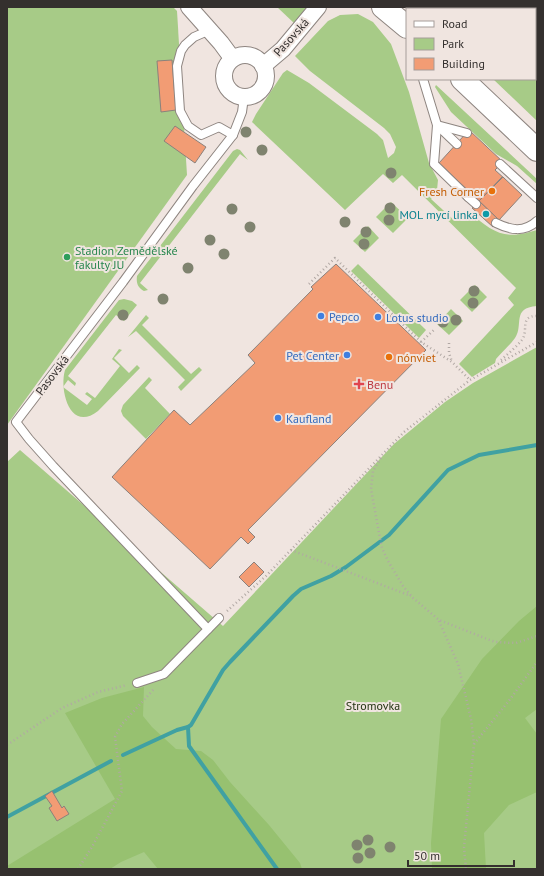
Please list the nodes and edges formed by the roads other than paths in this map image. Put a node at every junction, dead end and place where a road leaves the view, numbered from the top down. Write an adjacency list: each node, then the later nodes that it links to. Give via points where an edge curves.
1 (190, 7): 5 (street)
2 (318, 7): 7 (street, Pasovská, via 283,49)
3 (383, 7): 4 (main road)
4 (406, 27)
5 (210, 30): 6 (street); 13 (lane, via 194,37 181,51 177,66 180,111 188,126 201,135 219,127)
6 (232, 58): 7 (street, via 250,55); 10 (street, via 224,69 224,82 232,93)
7 (263, 66): 10 (street, via 266,76 263,87 255,95)
8 (422, 80): 11 (lane)
9 (463, 80): 15 (main road)
10 (244, 97): 13 (lane, Pasovská, via 242,112)
11 (437, 125): 12 (lane); 14 (lane); 18 (lane, via 434,164 470,195)
12 (467, 132)
13 (233, 135): 22 (lane, Pasovská, via 16,422 53,466)
14 (457, 144)
15 (537, 150)
16 (500, 167): 17 (lane)
17 (537, 198)
18 (476, 204)
19 (537, 221): 20 (lane, via 517,230)
20 (496, 223)
21 (219, 618): 22 (lane)
22 (208, 629): 23 (lane, via 164,674)
23 (137, 683)

